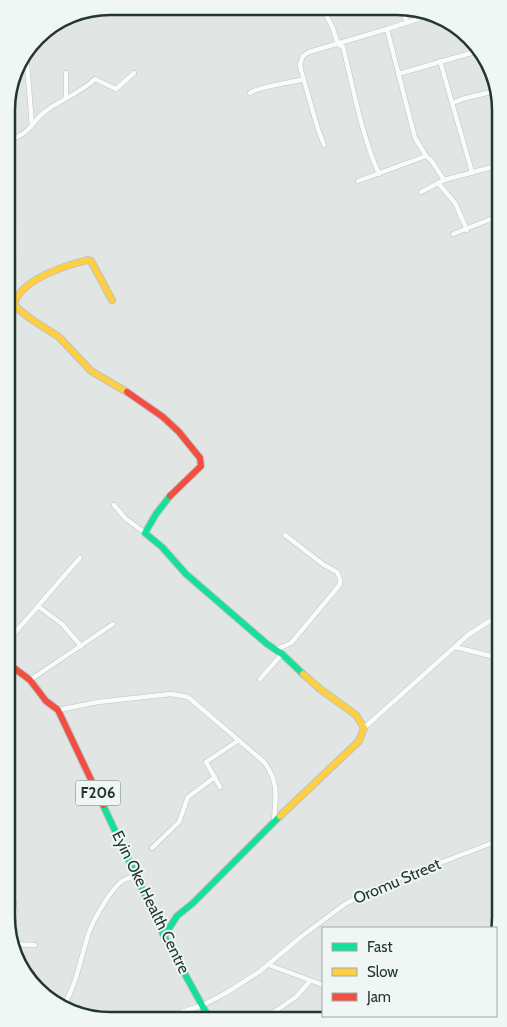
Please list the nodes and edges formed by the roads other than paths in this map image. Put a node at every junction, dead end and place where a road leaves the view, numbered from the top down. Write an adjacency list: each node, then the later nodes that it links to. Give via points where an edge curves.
1 (326, 15): 6 (street)
2 (404, 15): 4 (street)
3 (420, 18): 4 (street)
4 (407, 22): 5 (street)
5 (387, 29): 6 (street); 12 (street)
6 (338, 44): 13 (street, via 303,56 300,64); 24 (street, via 343,47 360,119)
7 (472, 52): 8 (street)
8 (440, 61): 12 (street); 17 (street)
9 (27, 64): 18 (street)
10 (66, 73): 16 (street)
11 (134, 73): 16 (street, via 116,89 95,79)
12 (398, 74): 21 (street, via 415,138)
13 (304, 79): 15 (street); 20 (street)
14 (490, 92): 17 (street)
15 (250, 93)
16 (66, 98): 18 (street)
17 (452, 103): 23 (street)
18 (32, 125): 19 (street)
19 (15, 137)
20 (324, 145)
21 (426, 156): 24 (street); 25 (street)
22 (492, 167): 23 (street)
23 (472, 172): 25 (street)
24 (379, 174): 26 (street)
25 (444, 180): 27 (street)
26 (358, 181)
27 (438, 184): 28 (street); 30 (street, via 455,203)
28 (421, 192)
29 (492, 218): 30 (street)
30 (466, 230): 31 (street)
31 (453, 234)
32 (112, 300): 33 (street, via 91,261 85,260 26,286)
33 (15, 301)
34 (15, 305): 36 (street, via 59,337 91,371 162,417 200,458 201,466 176,489)
35 (114, 505): 36 (street, via 125,518)
36 (146, 533): 45 (street, via 186,574)
37 (285, 535): 45 (street, via 337,572 340,584)
38 (80, 558): 39 (street)
39 (39, 607): 42 (street); 43 (street, via 62,624)
40 (492, 620): 44 (street)
41 (113, 624): 43 (street)
42 (15, 633)
43 (81, 646): 49 (street)
44 (455, 647): 46 (street); 51 (street)
45 (280, 652): 48 (street); 51 (street, via 320,689 348,708)
46 (492, 656)
47 (15, 669): 49 (street, Eyin Oke Health Centre / F206)
48 (260, 679)
49 (30, 680): 50 (street, Eyin Oke Health Centre / F206, via 46,701)
50 (58, 710): 52 (street, via 98,702 179,695 192,699); 58 (street, Eyin Oke Health Centre / F206)
51 (364, 728): 55 (street, via 359,741)
52 (239, 740): 53 (street, via 206,762); 55 (street, via 272,772 276,793)
53 (215, 777): 54 (street); 57 (street, via 188,797 179,822)
54 (220, 787)
55 (274, 822): 59 (street, via 177,916)
56 (492, 843): 62 (street, Oromu Street, via 385,884 345,904)
57 (152, 848)
58 (137, 876): 59 (street, Eyin Oke Health Centre / F206); 65 (street, via 125,879 104,904 90,931)
59 (164, 936): 66 (street, Eyin Oke Health Centre / F206)
60 (19, 944): 61 (street)
61 (35, 945)
62 (268, 965): 63 (street); 66 (street, Oromu Street, via 234,989)
63 (310, 981): 64 (street); 69 (street, via 296,997)
64 (322, 985)
65 (66, 1001)
66 (203, 1004): 67 (street, Oromu Street); 68 (street, Eyin Oke Health Centre / F206)
67 (182, 1012)
68 (206, 1012)
69 (274, 1012)

